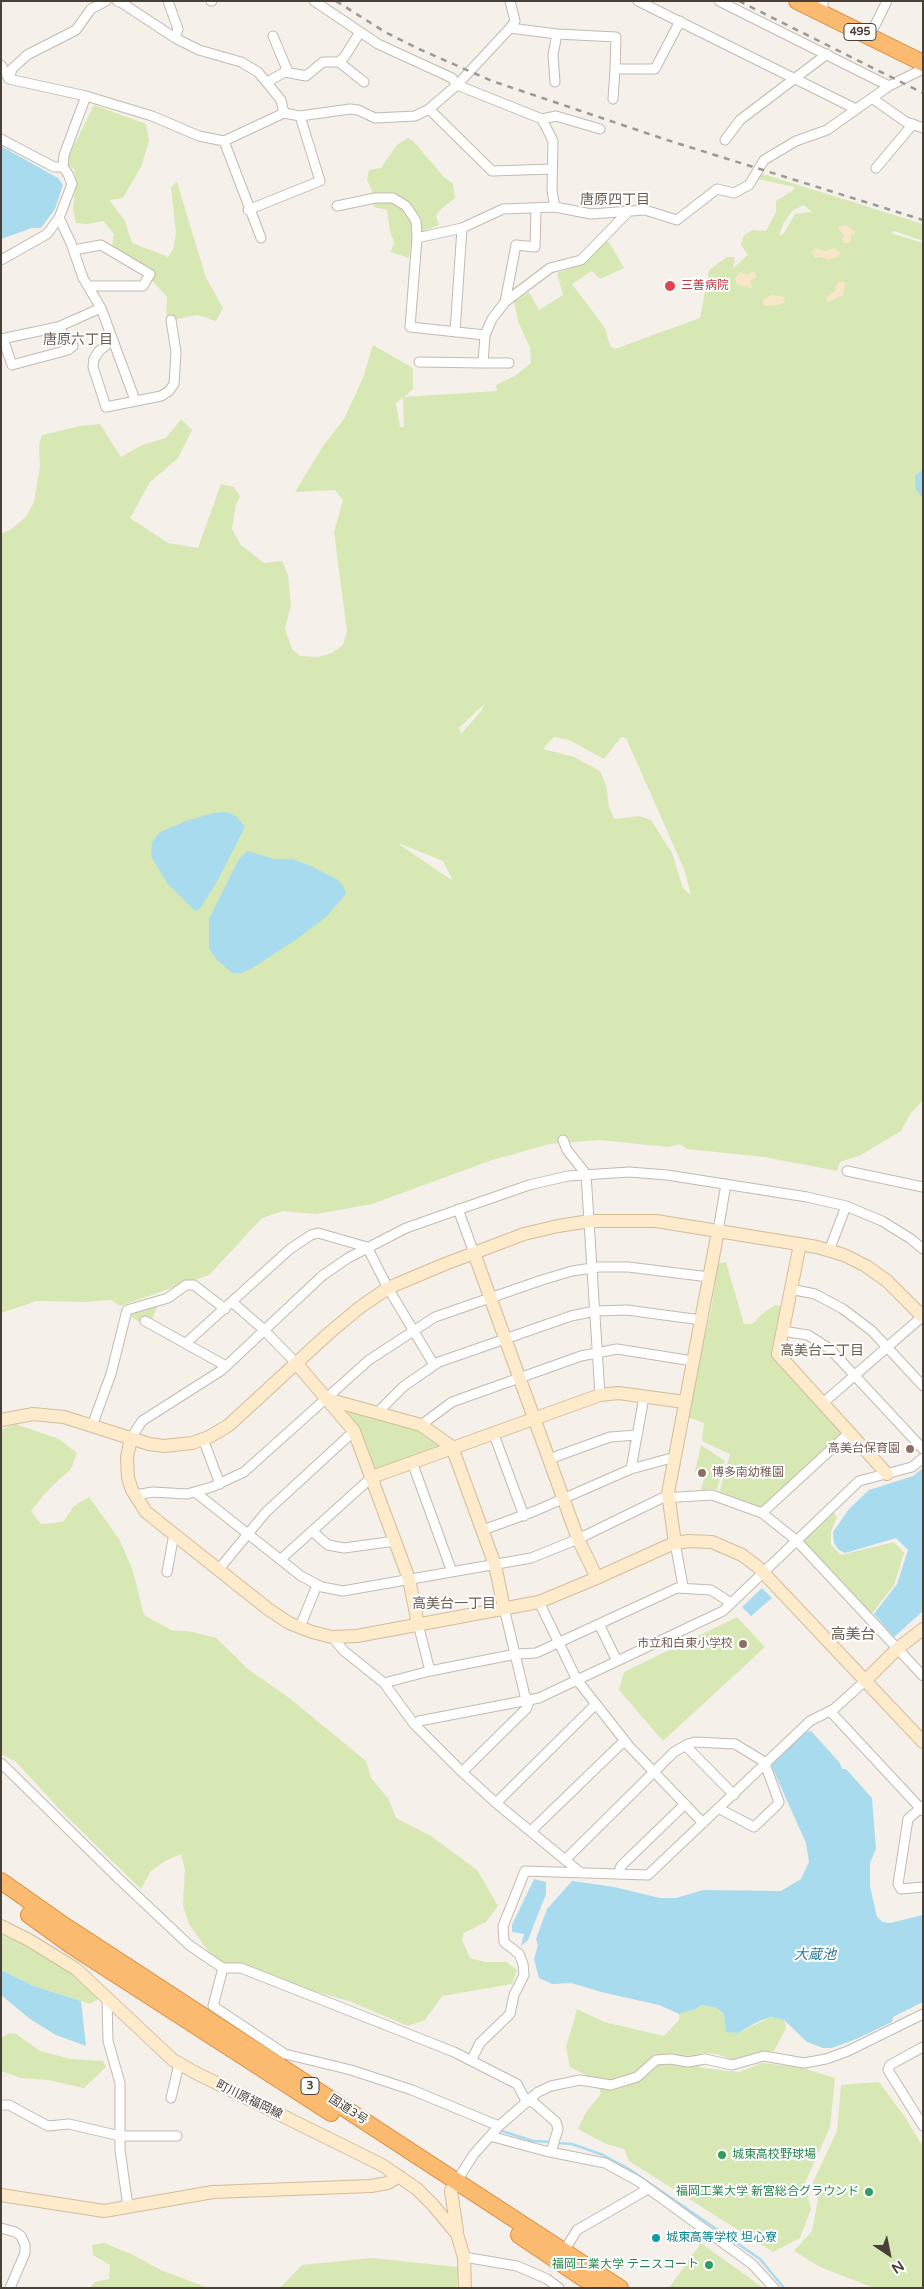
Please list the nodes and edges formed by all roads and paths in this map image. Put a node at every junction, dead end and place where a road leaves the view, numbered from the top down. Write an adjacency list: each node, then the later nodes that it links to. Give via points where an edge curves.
1 (106, 1): 25 (street, via 91,9 76,30 27,55 12,69)
2 (117, 1): 17 (street)
3 (168, 1): 17 (street, via 178,29)
4 (314, 1): 13 (street)
5 (510, 1): 12 (street, via 515,21)
6 (638, 1): 11 (street)
7 (719, 1): 18 (street)
8 (797, 1): 10 (highway, 495)
9 (887, 1): 16 (street)
10 (823, 8): 16 (highway, 495)
11 (680, 21): 22 (street, via 654,69); 26 (street)
12 (510, 28): 14 (street); 30 (street)
13 (360, 32): 19 (street); 30 (street, via 378,44 452,78)
14 (557, 34): 22 (street, via 616,37); 29 (street, via 553,55)
15 (273, 36): 24 (street)
16 (869, 37): 20 (highway, 495)
17 (175, 38): 27 (street, via 199,50 241,62)
18 (827, 54): 26 (street); 31 (street)
19 (340, 62): 24 (street, via 323,62 306,76); 28 (street)
20 (923, 63)
21 (1, 65): 25 (street)
22 (615, 69): 33 (street)
23 (923, 69): 31 (street)
24 (288, 72): 27 (street)
25 (9, 79): 32 (street)
26 (794, 80): 36 (street); 44 (street, via 740,120)
27 (267, 82): 37 (street, via 281,100)
28 (364, 82)
29 (555, 82)
30 (457, 85): 35 (street); 39 (street)
31 (889, 86): 34 (street)
32 (86, 96): 45 (street); 46 (street, via 64,155)
33 (613, 99)
34 (873, 99): 36 (street); 40 (street)
35 (429, 109): 38 (street, via 415,116 387,119 350,109); 48 (street, via 492,171)
36 (856, 110): 53 (street, via 827,130 796,140 764,160 749,185 734,192 717,189 677,220 645,210)
37 (284, 114): 38 (street); 45 (street)
38 (300, 116): 52 (street, via 320,181)
39 (542, 119): 42 (street, via 556,116); 48 (street, via 553,141)
40 (913, 124): 41 (street); 47 (street)
41 (923, 128)
42 (600, 129)
43 (1, 139): 46 (street, via 54,167)
44 (725, 140)
45 (224, 142): 52 (street)
46 (63, 167): 54 (street, via 72,184)
47 (876, 168)
48 (552, 169): 50 (street)
49 (337, 206): 57 (street, via 375,198 393,198 406,206 416,221)
50 (555, 207): 51 (street); 53 (street, via 591,214)
51 (536, 209): 55 (street, via 502,209); 61 (street, via 535,247 516,245)
52 (248, 210): 56 (street)
53 (628, 211): 61 (street, via 581,260 550,268)
54 (59, 218): 58 (street); 59 (street, via 48,234)
55 (462, 228): 57 (street); 65 (street)
56 (261, 238)
57 (418, 238): 65 (street, via 410,327)
58 (74, 252): 60 (street); 60 (street, via 101,245 150,274 143,286)
59 (1, 260)
60 (88, 286): 62 (street)
61 (505, 302): 66 (street)
62 (102, 308): 64 (street); 68 (street)
63 (171, 320): 72 (street, via 176,352 174,384 161,396)
64 (58, 327): 67 (street); 67 (street, via 73,346 12,365)
65 (455, 332): 66 (street)
66 (484, 335): 70 (street)
67 (2, 339)
68 (113, 340): 72 (street); 72 (street, via 99,350 93,367 106,407)
69 (419, 362): 70 (street)
70 (483, 363): 71 (street)
71 (509, 363)
72 (135, 400)
73 (563, 1140): 75 (street)
74 (847, 1171): 77 (street)
75 (586, 1174): 76 (street, via 629,1172); 79 (street, via 529,1184); 80 (street)
76 (726, 1184): 78 (street); 81 (street)
77 (923, 1187)
78 (846, 1206): 84 (street, via 882,1221); 85 (street)
79 (458, 1209): 83 (street, via 406,1228); 86 (street)
80 (590, 1221): 81 (street, via 656,1221); 86 (street, via 524,1234); 87 (street)
81 (718, 1231): 82 (street); 88 (street)
82 (800, 1244): 85 (street); 90 (street)
83 (367, 1247): 89 (street); 92 (street, via 318,1233 311,1235 290,1249); 98 (street, via 322,1276)
84 (923, 1249)
85 (829, 1251): 95 (street, via 866,1266 887,1281)
86 (474, 1253): 89 (street); 91 (street)
87 (593, 1268): 88 (street, via 628,1267); 91 (street, via 542,1280); 94 (street)
88 (709, 1277): 96 (street)
89 (388, 1288): 99 (street); 106 (street, via 359,1308)
90 (790, 1289): 100 (street); 103 (street, via 815,1294 843,1309)
91 (491, 1298): 99 (street, via 435,1317); 101 (street)
92 (232, 1302): 93 (street); 98 (street)
93 (225, 1309): 102 (street); 121 (street, via 194,1285 186,1285 168,1298 127,1310 111,1374)
94 (595, 1311): 96 (street, via 628,1310); 101 (street); 104 (street)
95 (923, 1316): 103 (street)
96 (701, 1320): 105 (street)
97 (145, 1321): 102 (street)
98 (263, 1329): 106 (street); 108 (street)
99 (414, 1330): 107 (street); 114 (street, via 369,1360)
100 (782, 1331): 109 (street, via 808,1335 830,1350); 116 (street, via 778,1354)
101 (505, 1338): 107 (street); 110 (street)
102 (186, 1343): 108 (street)
103 (887, 1347): 109 (street); 111 (street)
104 (598, 1353): 105 (street, via 618,1349); 110 (street); 112 (street)
105 (693, 1361): 115 (street)
106 (296, 1364): 114 (street); 127 (street, via 229,1424)
107 (434, 1365): 117 (street, via 404,1386)
108 (226, 1366): 126 (street, via 153,1412 142,1421)
109 (855, 1375): 116 (street); 129 (street)
110 (520, 1377): 118 (street); 120 (street, via 452,1402)
111 (923, 1386)
112 (600, 1395): 113 (street, via 618,1393); 118 (street)
113 (644, 1397): 115 (street); 125 (street)
114 (327, 1399): 117 (street); 122 (street); 137 (street, via 256,1463)
115 (685, 1402): 131 (street)
116 (823, 1403): 124 (street)
117 (377, 1413): 120 (street)
118 (534, 1418): 123 (street); 130 (street)
119 (1, 1420): 121 (street, via 33,1414 64,1417)
120 (421, 1425): 128 (street)
121 (92, 1426): 126 (street)
122 (354, 1431): 136 (street); 147 (street, via 266,1512)
123 (493, 1432): 128 (street); 143 (street)
124 (850, 1432): 135 (street); 142 (street)
125 (637, 1435): 130 (street, via 610,1437); 134 (street)
126 (131, 1438): 127 (street, via 164,1446); 139 (street, via 127,1457 128,1478)
127 (203, 1439): 137 (street)
128 (452, 1447): 133 (street); 144 (street)
129 (923, 1448)
130 (549, 1458): 141 (street)
131 (675, 1458): 134 (street); 140 (street)
132 (923, 1458): 135 (street, via 912,1467)
133 (412, 1462): 136 (street); 156 (street)
134 (631, 1470): 141 (street)
135 (887, 1474): 149 (street, via 860,1481)
136 (372, 1477): 145 (street); 150 (street)
137 (220, 1484): 138 (street)
138 (195, 1492): 139 (street); 147 (street)
139 (135, 1494): 146 (street, via 146,1512)
140 (668, 1498): 142 (street, via 712,1495); 148 (street); 151 (street)
141 (564, 1499): 143 (street); 148 (street)
142 (762, 1513): 149 (street)
143 (524, 1516): 144 (street)
144 (483, 1530): 153 (street)
145 (312, 1531): 150 (street, via 328,1545 344,1548); 152 (street)
146 (174, 1534): 154 (street); 155 (street)
147 (248, 1534): 152 (street); 154 (street)
148 (578, 1539): 153 (street, via 531,1558); 158 (street)
149 (796, 1540): 157 (street); 171 (street)
150 (395, 1541): 159 (street)
151 (675, 1543): 157 (street, via 712,1542 742,1555); 158 (street); 161 (street)
152 (280, 1559): 160 (street)
153 (495, 1565): 156 (street); 164 (street)
154 (219, 1569): 167 (street, via 268,1609)
155 (167, 1572)
156 (452, 1572): 159 (street)
157 (763, 1572): 163 (street); 177 (street)
158 (597, 1578): 162 (street)
159 (409, 1579): 160 (street, via 343,1591); 165 (street)
160 (317, 1585): 167 (street)
161 (682, 1586): 163 (street, via 711,1590); 166 (street)
162 (539, 1602): 164 (street); 170 (street)
163 (731, 1603): 173 (street, via 723,1611)
164 (504, 1608): 165 (street); 172 (street)
165 (418, 1624): 169 (street, via 357,1636); 174 (street)
166 (599, 1624): 170 (street); 173 (street)
167 (300, 1627): 169 (street)
168 (923, 1629): 171 (street)
169 (332, 1637): 178 (street, via 344,1651)
170 (559, 1643): 172 (street, via 536,1653); 176 (street)
171 (897, 1649): 175 (street); 177 (street)
172 (516, 1654): 174 (street); 179 (street, via 525,1696)
173 (617, 1661): 176 (street)
174 (430, 1671): 178 (street)
175 (923, 1676)
176 (577, 1680): 179 (street); 180 (street)
177 (865, 1680): 181 (street); 184 (street)
178 (384, 1683): 182 (street)
179 (529, 1700): 182 (street); 188 (street, via 528,1708)
180 (596, 1704): 183 (street); 191 (street)
181 (830, 1711): 187 (street, via 810,1721); 194 (street)
182 (414, 1724): 188 (street)
183 (624, 1741): 189 (street); 196 (street)
184 (923, 1742)
185 (686, 1746): 187 (street, via 695,1742 735,1744); 189 (street, via 674,1752); 190 (street)
186 (1, 1763): 204 (street, via 188,1944)
187 (765, 1764): 190 (street); 193 (street, via 779,1802 754,1827)
188 (462, 1772): 191 (street)
189 (654, 1772): 192 (street); 197 (street)
190 (734, 1795): 193 (street)
191 (496, 1803): 196 (street)
192 (685, 1804): 195 (street); 199 (street, via 621,1866)
193 (718, 1808): 195 (street)
194 (922, 1808): 201 (street, via 908,1819 898,1884 901,1889)
195 (703, 1823): 199 (street, via 648,1875)
196 (531, 1831): 197 (street)
197 (566, 1860): 198 (street)
198 (581, 1873): 199 (street); 208 (street, via 525,1871 503,1926 504,1942 519,1954 524,1975 514,1995 510,2014 480,2043 472,2059)
199 (618, 1874)
200 (1, 1881): 220 (highway, 国道3号 / 3)
201 (923, 1887)
202 (1, 1895): 220 (highway, 国道3号 / 3, via 72,1946)
203 (1, 1926): 205 (street, 町川原福岡線, via 76,1969)
204 (223, 1968): 208 (street, via 241,1968); 213 (street, via 213,2006 285,2054 351,2070 412,2090)
205 (107, 1997): 209 (street, 町川原福岡線); 215 (street, via 108,2041 120,2083)
206 (923, 2014): 211 (street, via 826,2059 804,2063 764,2056 732,2065 705,2059 688,2062 656,2060 637,2077 612,2085 580,2080 551,2086)
207 (922, 2047): 214 (street, via 890,2065 888,2070)
208 (474, 2062): 211 (street, via 517,2084)
209 (179, 2064): 210 (street); 219 (street, 町川原福岡線)
210 (171, 2098)
211 (526, 2101): 213 (street); 218 (street, via 534,2102 556,2122 558,2129)
212 (1, 2105): 215 (street, via 9,2105 48,2126 69,2124)
213 (499, 2126): 217 (street)
214 (923, 2126)
215 (120, 2136): 216 (street); 223 (street)
216 (177, 2136)
217 (490, 2136): 218 (street); 220 (street, via 474,2154)
218 (551, 2152): 221 (street, via 605,2163)
219 (399, 2176): 223 (street, via 388,2183 371,2186 213,2192); 225 (street, 町川原福岡線, via 433,2204)
220 (454, 2187): 225 (street); 226 (highway, 国道3号 / 3); 231 (highway, 国道3号 / 3)
221 (648, 2189): 226 (street, via 577,2230); 233 (street, via 752,2264)
222 (1, 2195): 223 (street, via 104,2211)
223 (128, 2207)
224 (1, 2228): 228 (street, via 21,2236 25,2245 25,2253)
225 (457, 2234): 227 (street, 町川原福岡線)
226 (564, 2251): 232 (highway, 国道3号 / 3)
227 (464, 2257): 229 (street, 町川原福岡線); 230 (street, via 517,2266)
228 (10, 2288)
229 (465, 2288)
230 (559, 2288)
231 (598, 2288)
232 (620, 2288)
233 (774, 2288)

